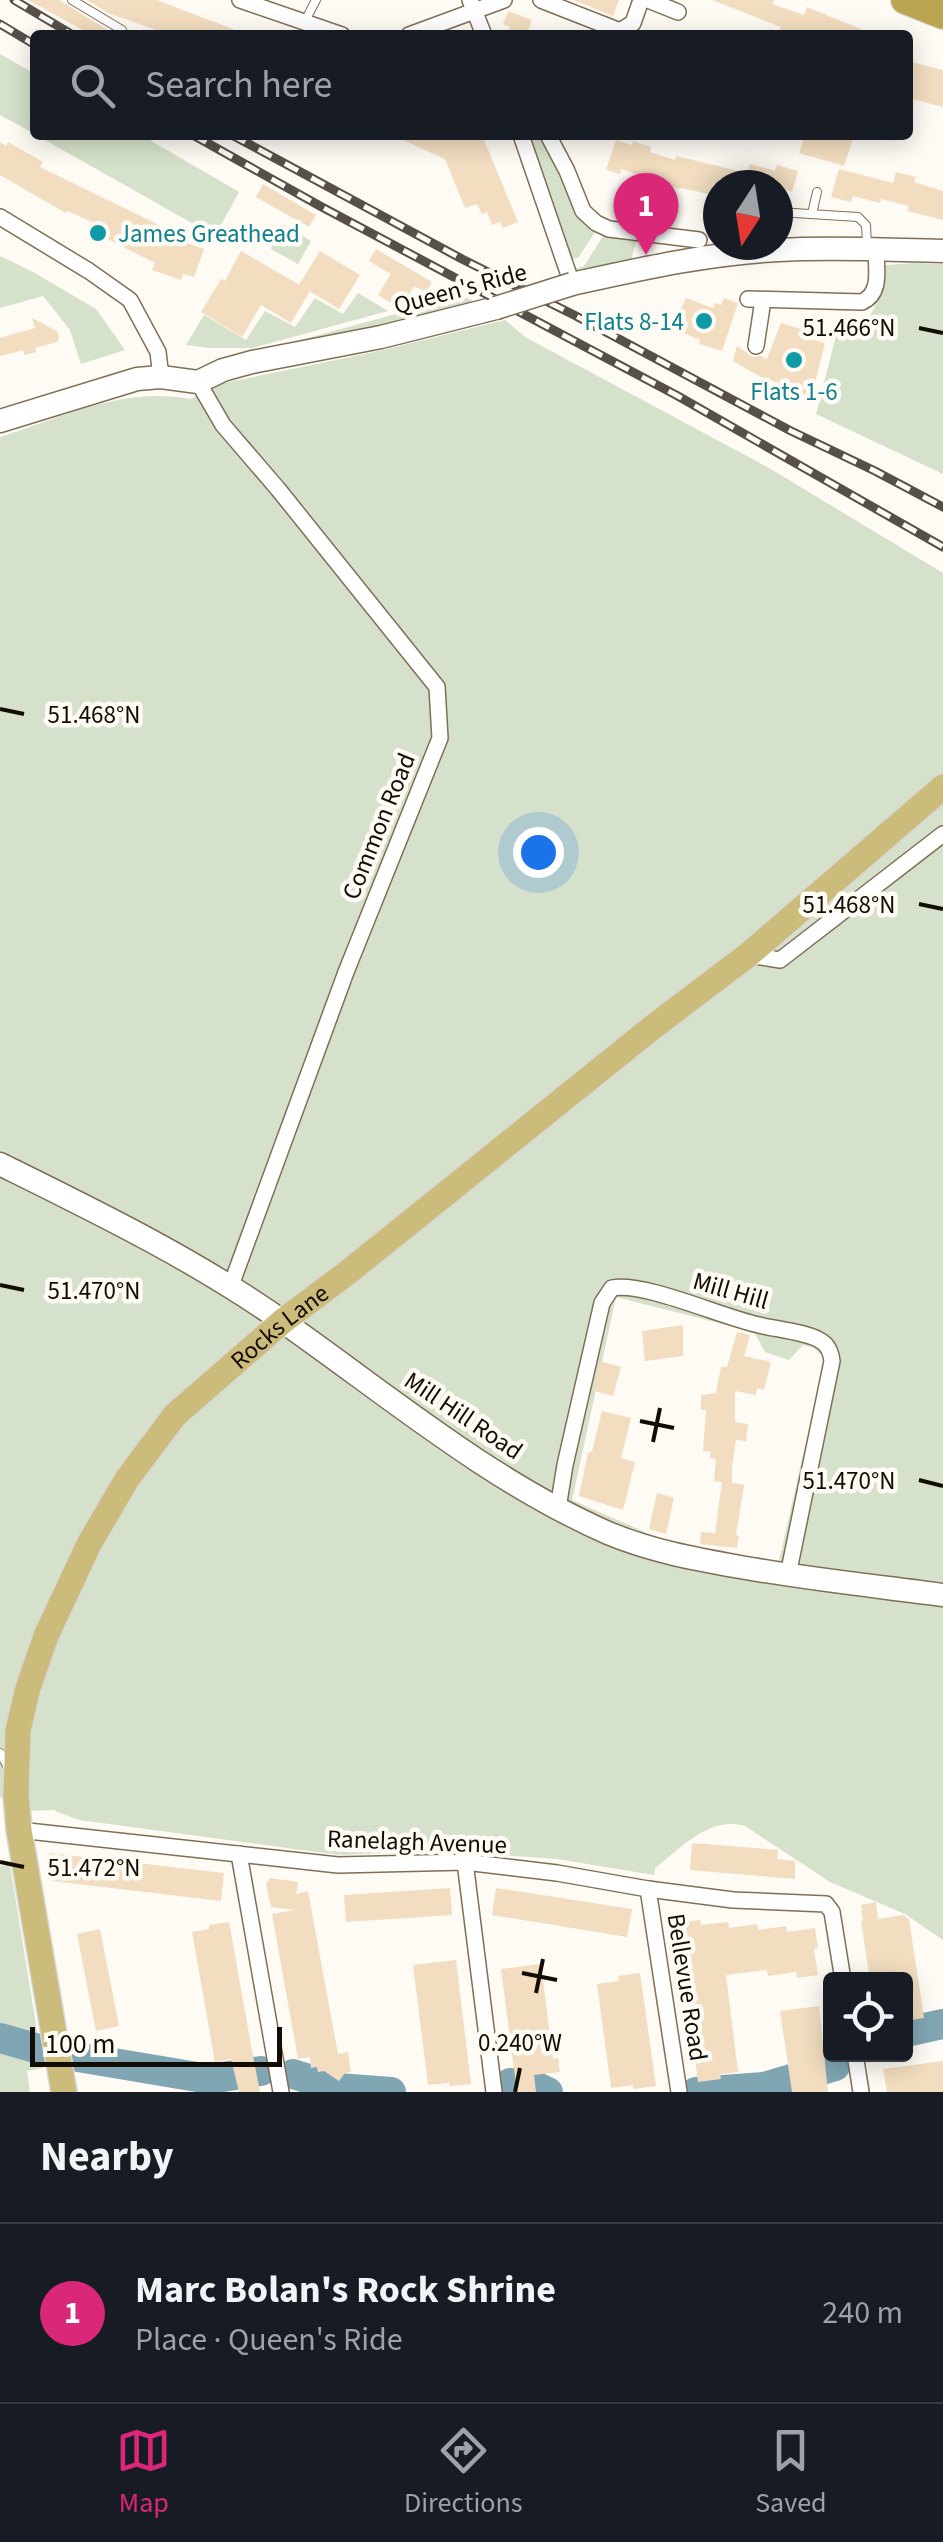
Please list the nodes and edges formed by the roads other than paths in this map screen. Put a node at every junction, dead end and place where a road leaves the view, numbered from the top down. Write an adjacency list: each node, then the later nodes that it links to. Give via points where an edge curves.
1 (72, 0): 10 (lane)
2 (94, 0): 10 (lane)
3 (240, 0): 13 (street)
4 (316, 0): 13 (lane)
5 (504, 0): 9 (street)
6 (541, 0): 18 (street)
7 (644, 0): 11 (street); 19 (street)
8 (905, 0): 12 (highway)
9 (472, 5): 16 (street); 17 (street)
10 (90, 10): 14 (lane)
11 (678, 12)
12 (943, 14)
13 (304, 24): 15 (street)
14 (122, 30)
15 (325, 30)
16 (420, 30)
17 (482, 30)
18 (617, 30)
19 (622, 30)
20 (522, 140): 29 (street)
21 (550, 140): 26 (street, via 583,211 596,223)
22 (818, 192): 24 (lane)
23 (793, 213): 24 (lane)
24 (812, 214): 27 (lane, via 858,216)
25 (0, 217): 31 (street, via 130,300 159,353)
26 (698, 240)
27 (872, 250): 28 (main road, Queen's Ride); 29 (main road, Queen's Ride, via 723,256); 30 (street, via 875,290 867,300 756,300)
28 (943, 251)
29 (572, 284): 32 (main road, Queen's Ride, bridge, via 437,324 252,362)
30 (756, 346)
31 (161, 377): 32 (main road, Queen's Ride); 33 (main road, Queen's Ride)
32 (198, 382): 38 (street, Common Road, via 223,425 437,688 440,738)
33 (0, 421)
34 (943, 787): 36 (main road, Rocks Lane)
35 (943, 834): 36 (street, via 780,960)
36 (748, 955): 39 (main road, Rocks Lane)
37 (0, 1164): 38 (main road, Mill Hill Road)
38 (230, 1288): 39 (main road, Mill Hill Road)
39 (283, 1321): 40 (main road, Mill Hill Road); 43 (main road, Rocks Lane, via 175,1416 127,1478 46,1636)
40 (558, 1508): 41 (main road, Mill Hill Road, via 672,1555); 41 (street, Mill Hill, via 602,1303 612,1288 816,1338 832,1361)
41 (788, 1575): 42 (main road, Mill Hill Road)
42 (943, 1595)
43 (8, 1763): 44 (main road, Rocks Lane)
44 (19, 1830): 45 (street, Ranelagh Avenue); 50 (main road, Rocks Lane)
45 (239, 1854): 46 (street, Ranelagh Avenue, via 338,1865); 51 (street)
46 (465, 1862): 47 (street, Ranelagh Avenue); 52 (street)
47 (648, 1889): 48 (street, Ranelagh Avenue, via 826,1904); 53 (street, Bellevue Road)
48 (842, 1972)
49 (856, 2062): 54 (street)
50 (64, 2092)
51 (281, 2092)
52 (494, 2092)
53 (679, 2092)
54 (861, 2092)

